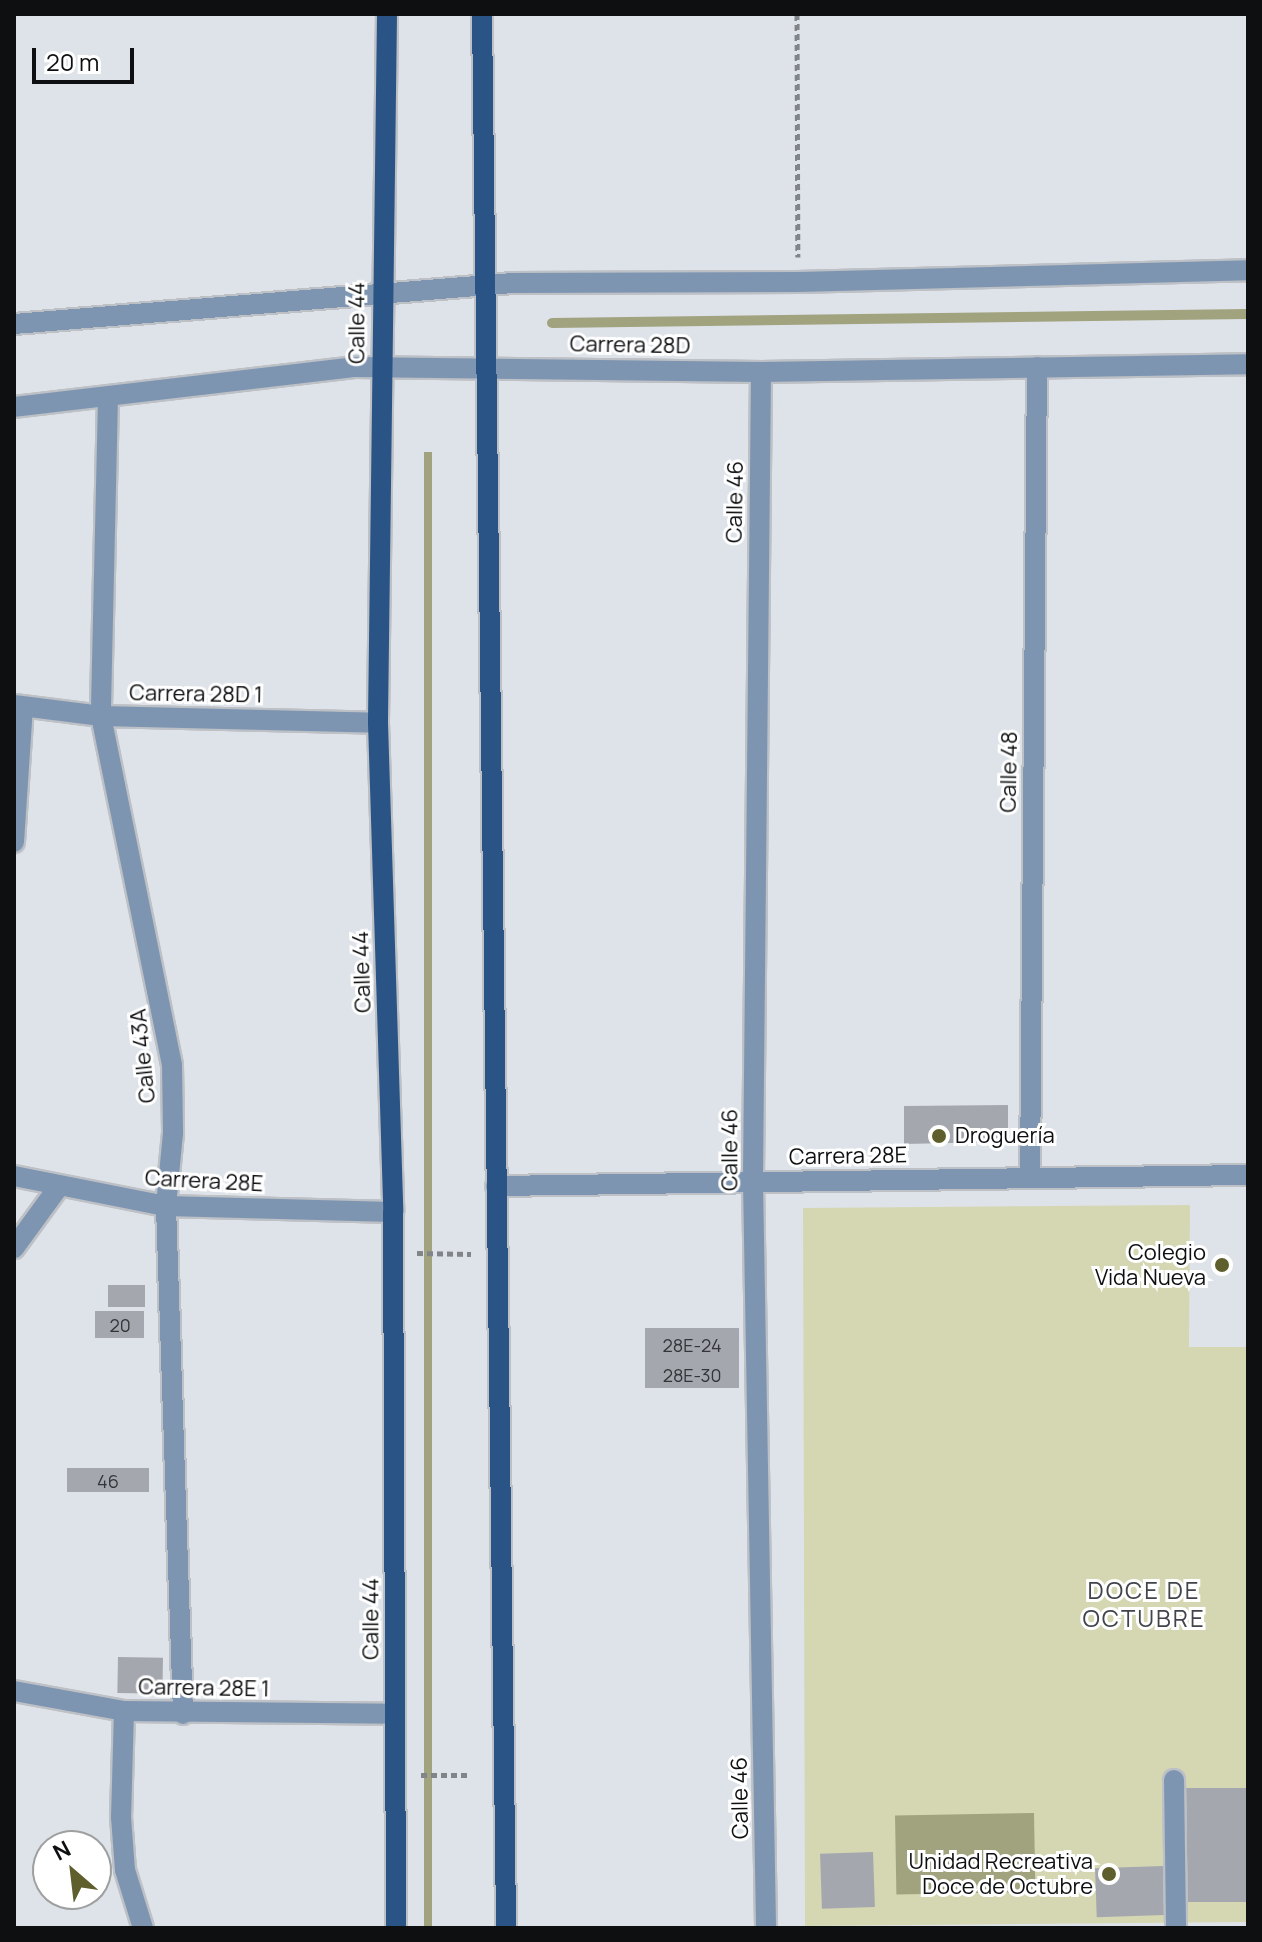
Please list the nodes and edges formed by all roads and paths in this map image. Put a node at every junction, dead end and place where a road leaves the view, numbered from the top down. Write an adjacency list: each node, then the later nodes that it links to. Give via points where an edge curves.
1 (387, 14): 7 (main road, Calle 44)
2 (482, 14): 6 (main road)
3 (797, 14): 5 (path)
4 (1248, 270): 5 (street)
5 (798, 282): 6 (street)
6 (486, 286): 7 (street); 10 (main road)
7 (382, 291): 8 (street); 11 (main road, Calle 44)
8 (14, 324)
9 (1248, 364): 12 (street, Carrera 28D)
10 (489, 366): 11 (street, Carrera 28D); 13 (street, Carrera 28D); 24 (main road)
11 (381, 367): 14 (street, Carrera 28D); 18 (main road, Calle 44)
12 (1037, 367): 13 (street, Carrera 28D); 22 (street, Calle 48)
13 (761, 372): 23 (street, Calle 46)
14 (108, 398): 15 (street, Carrera 28D); 17 (street, Calle 43A)
15 (14, 407)
16 (18, 706): 17 (street, Carrera 28D 1); 19 (street)
17 (101, 716): 18 (street, Carrera 28D 1); 26 (street, Calle 43A, via 172,1066)
18 (378, 723): 27 (main road, Calle 44)
19 (14, 842)
20 (1248, 1175): 22 (street, Carrera 28E)
21 (14, 1176): 25 (street, Carrera 28E)
22 (1030, 1178): 23 (street, Carrera 28E)
23 (753, 1181): 24 (street, Carrera 28E); 41 (street, Calle 46)
24 (496, 1186): 40 (main road)
25 (57, 1189): 26 (street, Carrera 28E); 28 (street)
26 (166, 1206): 27 (street, Carrera 28E); 33 (street, Calle 43A)
27 (393, 1212): 34 (main road, Calle 44)
28 (14, 1248)
29 (424, 1253): 30 (path)
30 (459, 1254)
31 (14, 1691): 32 (street, Carrera 28E 1)
32 (124, 1711): 33 (street, Carrera 28E 1); 38 (street, via 123,1844)
33 (183, 1714): 34 (street, Carrera 28E 1)
34 (395, 1714): 39 (main road, Calle 44)
35 (420, 1775): 36 (path)
36 (471, 1775)
37 (1174, 1780): 42 (street)
38 (143, 1928)
39 (396, 1928)
40 (506, 1928)
41 (766, 1928)
42 (1176, 1928)

